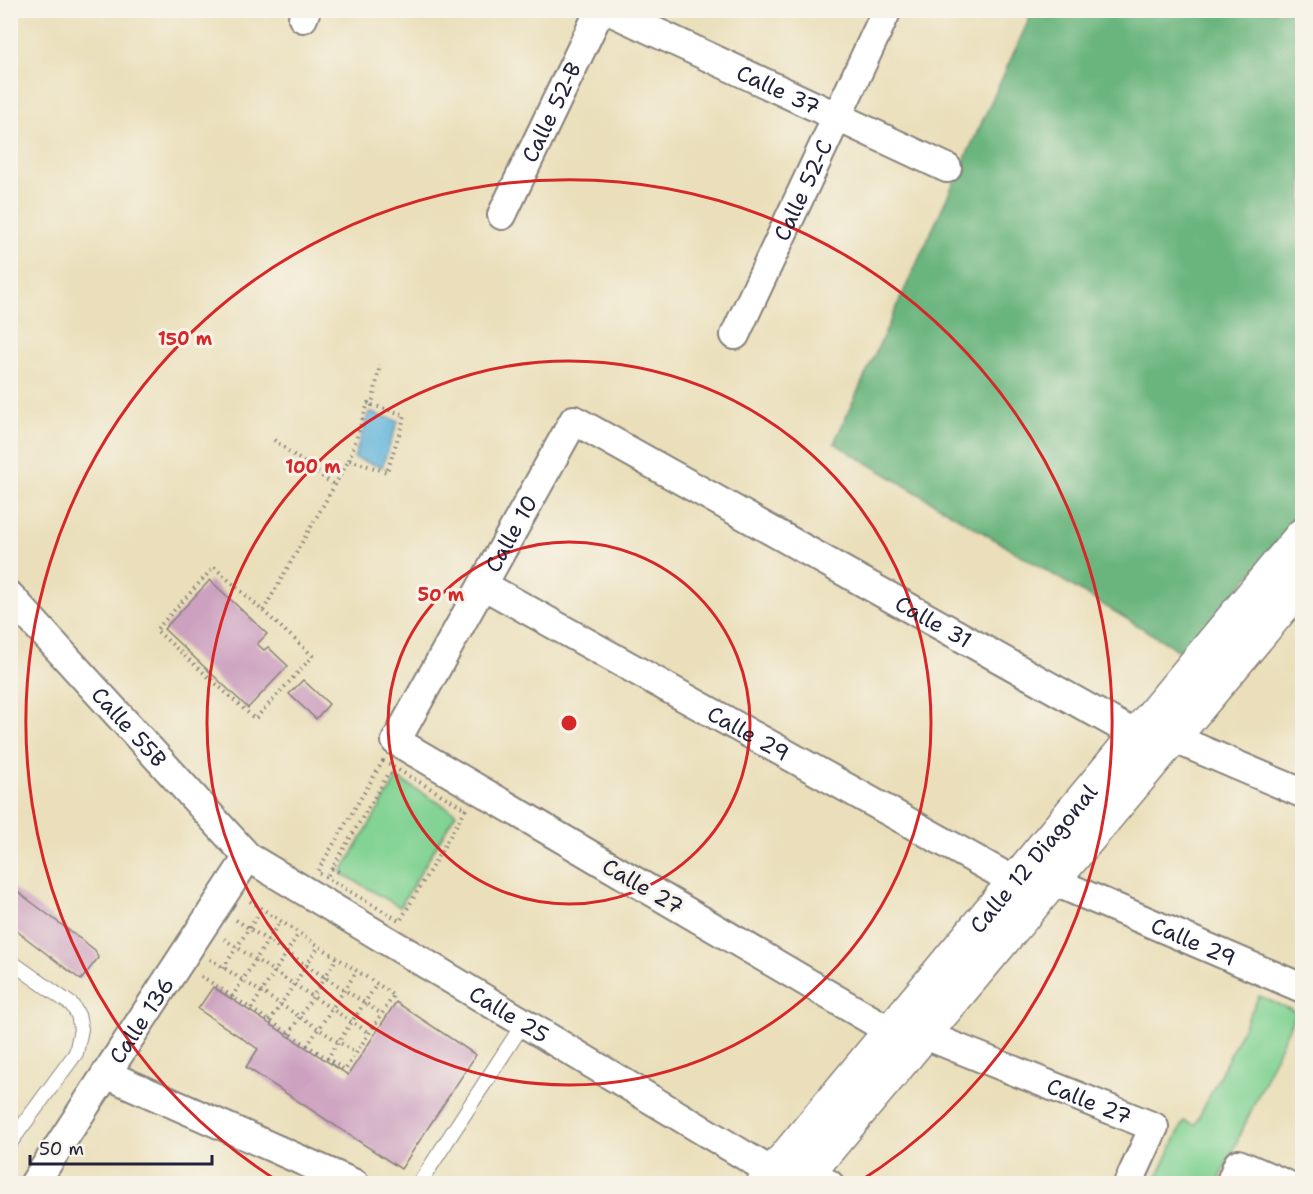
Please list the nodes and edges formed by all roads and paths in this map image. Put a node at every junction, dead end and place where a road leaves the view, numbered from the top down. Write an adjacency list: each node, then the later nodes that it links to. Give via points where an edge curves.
1 (600, 10): 6 (street, Calle 52-B)
2 (608, 10): 4 (street, Calle 37)
3 (887, 10): 4 (street, Calle 52-C)
4 (837, 117): 5 (street, Calle 37); 7 (street, Calle 52-C)
5 (947, 168)
6 (502, 215)
7 (735, 335)
8 (380, 365): 9 (path)
9 (372, 405): 12 (path, via 368,403); 12 (path, via 405,416 387,472)
10 (574, 420): 15 (street, Calle 10); 19 (street, Calle 31)
11 (274, 440): 13 (path)
12 (349, 460): 13 (path)
13 (335, 486): 17 (path)
14 (1302, 534): 19 (street, Calle 12 Diagonal)
15 (483, 585): 21 (street, Calle 10); 28 (street, Calle 29)
16 (1301, 589): 20 (street, Calle 12 Diagonal)
17 (263, 611): 17 (path, via 214,567 156,630 255,719 313,656)
18 (16, 615): 24 (street, Calle 55B)
19 (1136, 735): 20 (street, Calle 31); 28 (street, Calle 12 Diagonal)
20 (1173, 738): 23 (street, Calle 31); 29 (street, Calle 12 Diagonal)
21 (396, 741): 69 (street, Calle 27)
22 (397, 778): 25 (path, via 389,773)
23 (1302, 793)
24 (248, 857): 67 (street, Calle 25); 77 (street, Calle 136)
25 (332, 868): 26 (path); 27 (path)
26 (341, 873)
27 (327, 878): 27 (path, via 400,921 466,809 383,761 318,872)
28 (1014, 881): 69 (street, Calle 12 Diagonal)
29 (1053, 881): 54 (street, Calle 29); 72 (street, Calle 12 Diagonal)
30 (247, 899): 31 (path)
31 (262, 909): 33 (path); 34 (path)
32 (234, 919): 34 (path)
33 (280, 921): 35 (path); 37 (path)
34 (249, 928): 37 (path); 39 (path)
35 (299, 933): 38 (path); 41 (path)
36 (222, 938): 39 (path)
37 (268, 940): 41 (path); 43 (path)
38 (319, 946): 42 (path); 45 (path)
39 (237, 947): 43 (path); 46 (path)
40 (201, 953): 46 (path)
41 (287, 953): 45 (path); 48 (path)
42 (337, 958): 47 (path); 50 (path)
43 (255, 960): 48 (path); 51 (path)
44 (10, 961): 78 (lane, via 72,1005 81,1029 76,1053)
45 (306, 965): 50 (path); 52 (path)
46 (223, 968): 51 (path)
47 (357, 971): 53 (path); 55 (path)
48 (274, 972): 52 (path); 56 (path)
49 (199, 975): 57 (path)
50 (325, 977): 55 (path); 58 (path)
51 (243, 980): 56 (path); 57 (path)
52 (294, 984): 58 (path); 60 (path)
53 (377, 984): 59 (path); 63 (path, via 394,995)
54 (1302, 988)
55 (345, 990): 59 (path); 62 (path)
56 (262, 992): 60 (path); 61 (path)
57 (232, 997): 61 (path)
58 (313, 997): 62 (path); 64 (path)
59 (365, 1003): 63 (path); 66 (path)
60 (281, 1004): 64 (path); 65 (path)
61 (251, 1009): 65 (path)
62 (332, 1009): 66 (path); 68 (path)
63 (382, 1014): 70 (path)
64 (300, 1017): 68 (path); 71 (path)
65 (270, 1021): 71 (path)
66 (352, 1022): 70 (path); 73 (path)
67 (523, 1024): 80 (street, Calle 25); 83 (lane)
68 (319, 1029): 73 (path); 74 (path)
69 (890, 1031): 80 (street, Calle 12 Diagonal)
70 (369, 1033): 75 (path)
71 (289, 1034): 74 (path)
72 (924, 1035): 80 (street, Calle 12 Diagonal); 84 (street, Calle 27, via 1154,1127)
73 (339, 1042): 75 (path); 76 (path)
74 (307, 1046): 76 (path)
75 (356, 1053): 76 (path, via 345,1070)
76 (327, 1059)
77 (106, 1074): 81 (street, Calle 136); 82 (street)
78 (10, 1143)
79 (1234, 1174): 85 (street)
80 (794, 1179)
81 (34, 1184)
82 (355, 1184)
83 (419, 1184)
84 (1128, 1184)
85 (1285, 1184)

